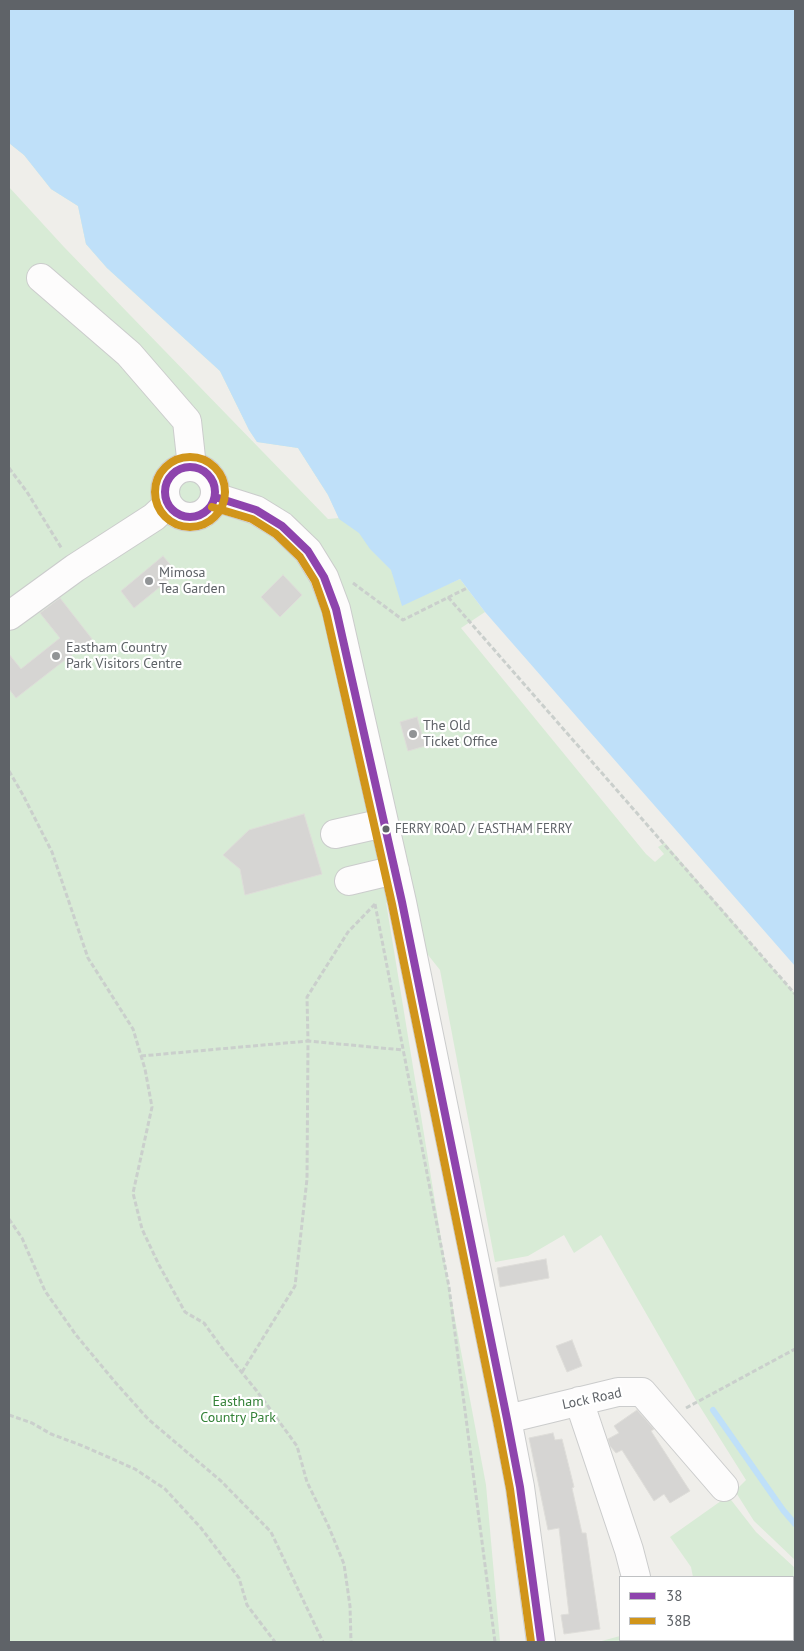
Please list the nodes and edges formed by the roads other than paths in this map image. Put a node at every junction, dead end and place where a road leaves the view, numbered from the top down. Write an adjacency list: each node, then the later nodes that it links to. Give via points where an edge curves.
1 (41, 278): 2 (street, via 128,354 187,421)
2 (192, 467): 3 (street, via 207,474 215,489); 4 (street, via 177,471 167,482)
3 (215, 497): 4 (street, via 207,510 194,517 179,514); 6 (street, via 256,510 282,526 308,551 324,577 336,609)
4 (168, 504): 5 (street, via 154,517)
5 (9, 616)
6 (384, 822): 7 (street); 8 (street)
7 (334, 834)
8 (395, 870): 9 (street); 11 (street)
9 (349, 881)
10 (579, 1401): 11 (street, Lock Road); 12 (street, Lock Road, via 618,1392 642,1392); 13 (street)
11 (507, 1419): 14 (street, via 520,1487)
12 (724, 1487)
13 (636, 1576)
14 (541, 1642)

